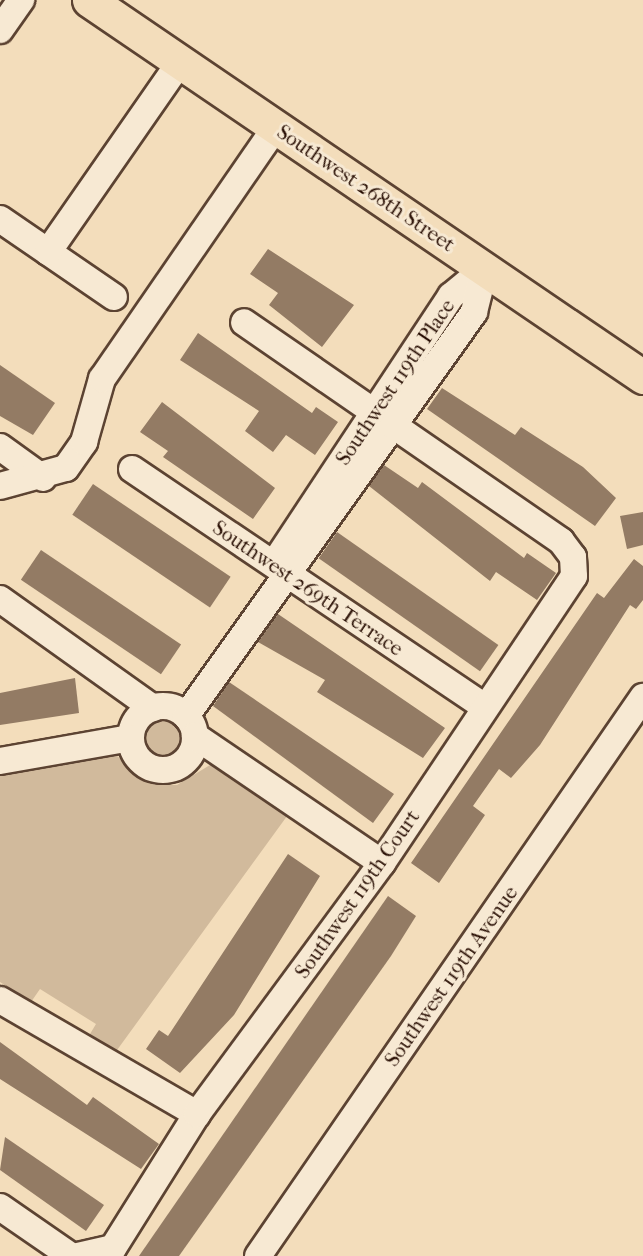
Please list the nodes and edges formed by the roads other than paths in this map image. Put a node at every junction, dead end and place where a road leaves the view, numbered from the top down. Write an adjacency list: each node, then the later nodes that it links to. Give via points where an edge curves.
1 (21, 0): 3 (street)
2 (89, 0): 4 (main road, Southwest 268th Street)
3 (0, 30)
4 (180, 62): 5 (main road, Southwest 268th Street); 7 (street)
5 (276, 127): 8 (main road, Southwest 268th Street); 17 (street, via 102,379 85,442 66,468)
6 (0, 219): 7 (street)
7 (48, 252): 9 (street)
8 (485, 268): 11 (street, Southwest 119th Place, via 451,296); 12 (main road, Southwest 268th Street); 13 (street, Southwest 119th Place, via 474,312)
9 (114, 297)
10 (244, 322): 14 (street)
11 (401, 372): 13 (street); 14 (street, Southwest 119th Place)
12 (643, 377)
13 (423, 387): 14 (street, Southwest 119th Place)
14 (387, 416): 19 (street, Southwest 119th Place); 22 (street, Southwest 119th Court, via 562,541 573,558 574,576)
15 (0, 447): 17 (street)
16 (132, 469): 19 (street, Southwest 269th Terrace)
17 (43, 478): 18 (street)
18 (0, 486)
19 (281, 569): 22 (street, Southwest 269th Terrace); 23 (street, Southwest 119th Place)
20 (2, 599): 23 (street)
21 (643, 697): 32 (street, Southwest 119th Avenue)
22 (485, 707): 26 (street, Southwest 119th Court)
23 (178, 717): 24 (street, via 136,719); 24 (street, via 184,763 164,771 137,758); 26 (street)
24 (131, 738): 25 (street)
25 (0, 761)
26 (382, 863): 28 (street, Southwest 119th Court)
27 (0, 1000): 28 (street)
28 (197, 1114): 31 (street, Southwest 119th Court, via 113,1248)
29 (0, 1207): 30 (street)
30 (71, 1256)
31 (78, 1256)
32 (258, 1256)

